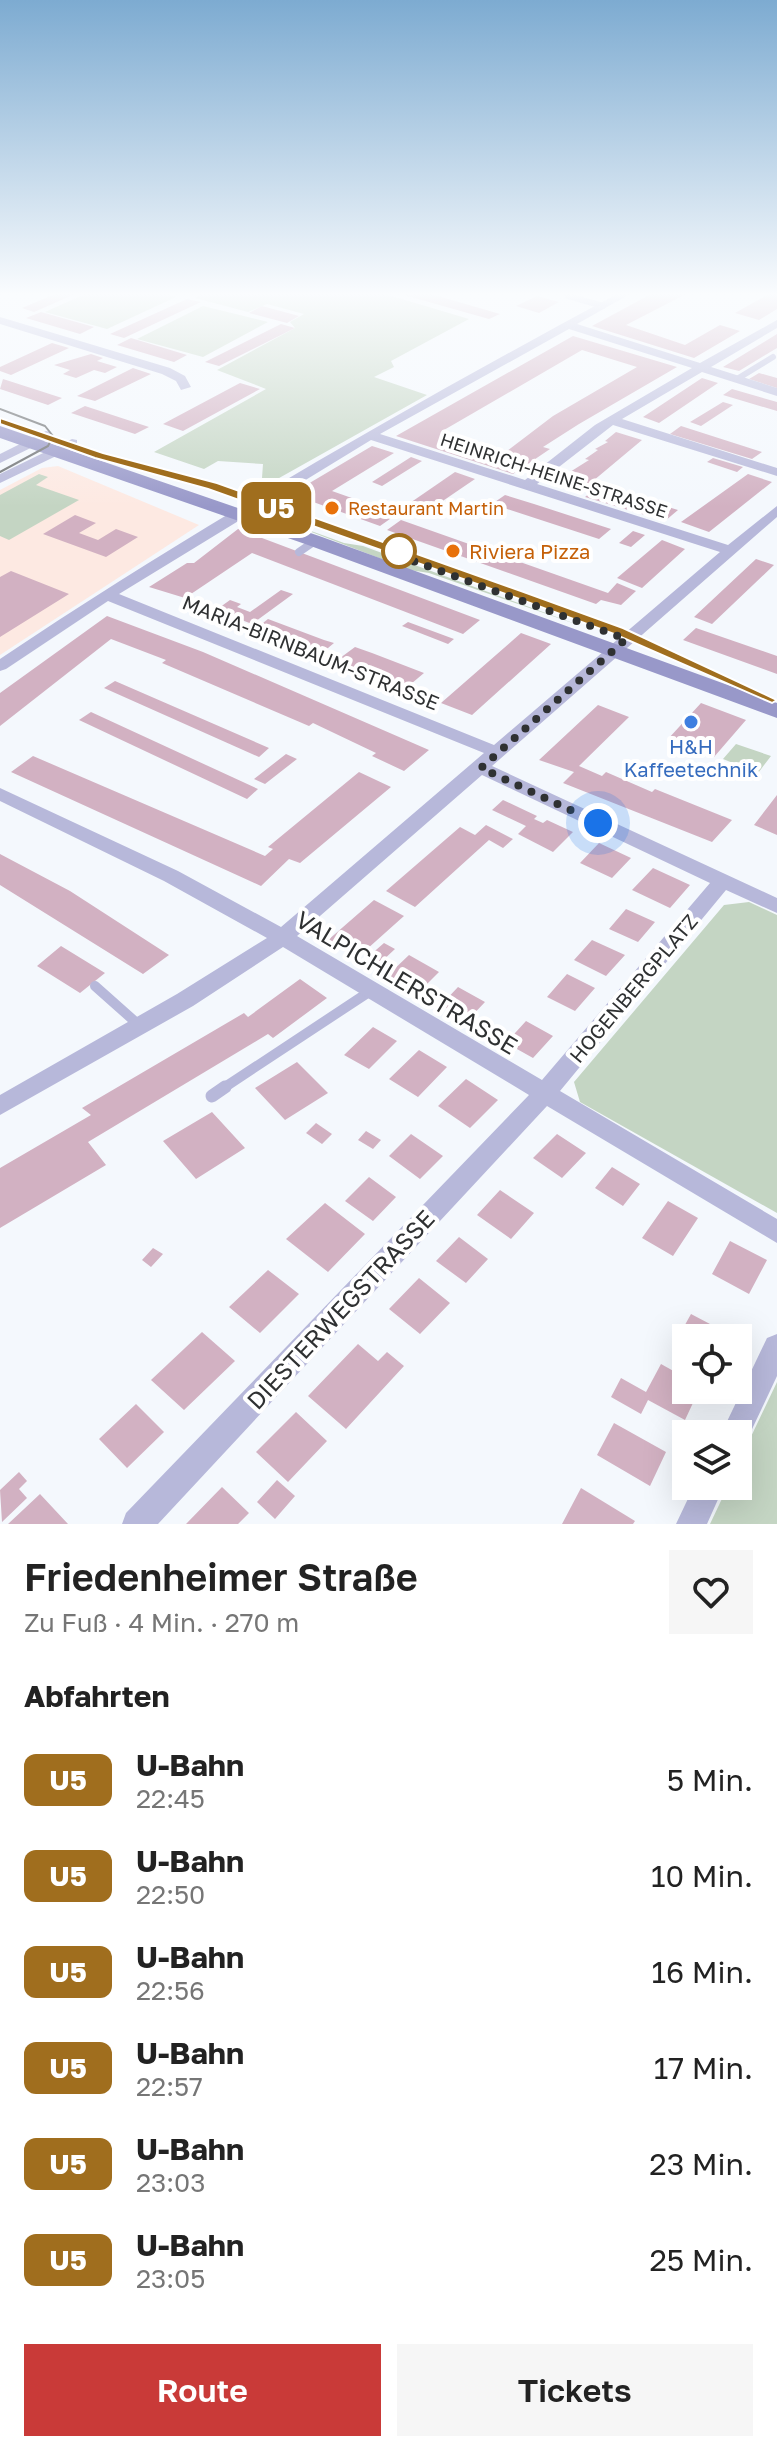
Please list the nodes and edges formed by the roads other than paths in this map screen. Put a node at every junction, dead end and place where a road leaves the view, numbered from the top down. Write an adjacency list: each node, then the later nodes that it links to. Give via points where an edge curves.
1 (147, 365): 8 (street, via 181,379)
2 (495, 365): 13 (street)
3 (692, 365): 6 (street)
4 (706, 365): 6 (street)
5 (760, 365): 7 (lane)
6 (701, 368): 7 (street); 11 (street)
7 (737, 379): 9 (street)
8 (185, 387)
9 (777, 392)
10 (0, 419): 14 (main road)
11 (611, 420): 16 (street); 18 (street)
12 (0, 432): 14 (main road)
13 (369, 435): 18 (street, HEINRICH-HEINE-STRASSE); 19 (street)
14 (51, 443): 15 (street); 17 (street); 19 (main road)
15 (0, 459)
16 (777, 472)
17 (0, 479)
18 (527, 485): 21 (street, HEINRICH-HEINE-STRASSE)
19 (244, 508): 22 (street); 23 (main road); 23 (main road, via 307,547)
20 (777, 510): 21 (street)
21 (727, 549): 23 (street)
22 (105, 594): 24 (street); 27 (street, MARIA-BIRNBAUM-STRASSE)
23 (620, 645): 25 (main road); 26 (main road); 27 (street)
24 (0, 666)
25 (777, 694)
26 (777, 711)
27 (499, 753): 28 (street)
28 (481, 768): 30 (street); 32 (street)
29 (0, 794): 32 (street, VALPICHLERSTRASSE)
30 (723, 881): 31 (street); 36 (street, HOGENBERGPLATZ)
31 (777, 906)
32 (283, 937): 34 (street, VALPICHLERSTRASSE); 35 (street)
33 (95, 986): 35 (lane)
34 (372, 990): 36 (street, VALPICHLERSTRASSE); 37 (lane)
35 (140, 1026): 38 (street)
36 (544, 1094): 39 (street, VALPICHLERSTRASSE); 43 (street, DIESTERWEGSTRASSE)
37 (212, 1096)
38 (0, 1106)
39 (777, 1232)
40 (777, 1347): 41 (street)
41 (742, 1420)
42 (702, 1500): 44 (street)
43 (137, 1524)
44 (691, 1524)

